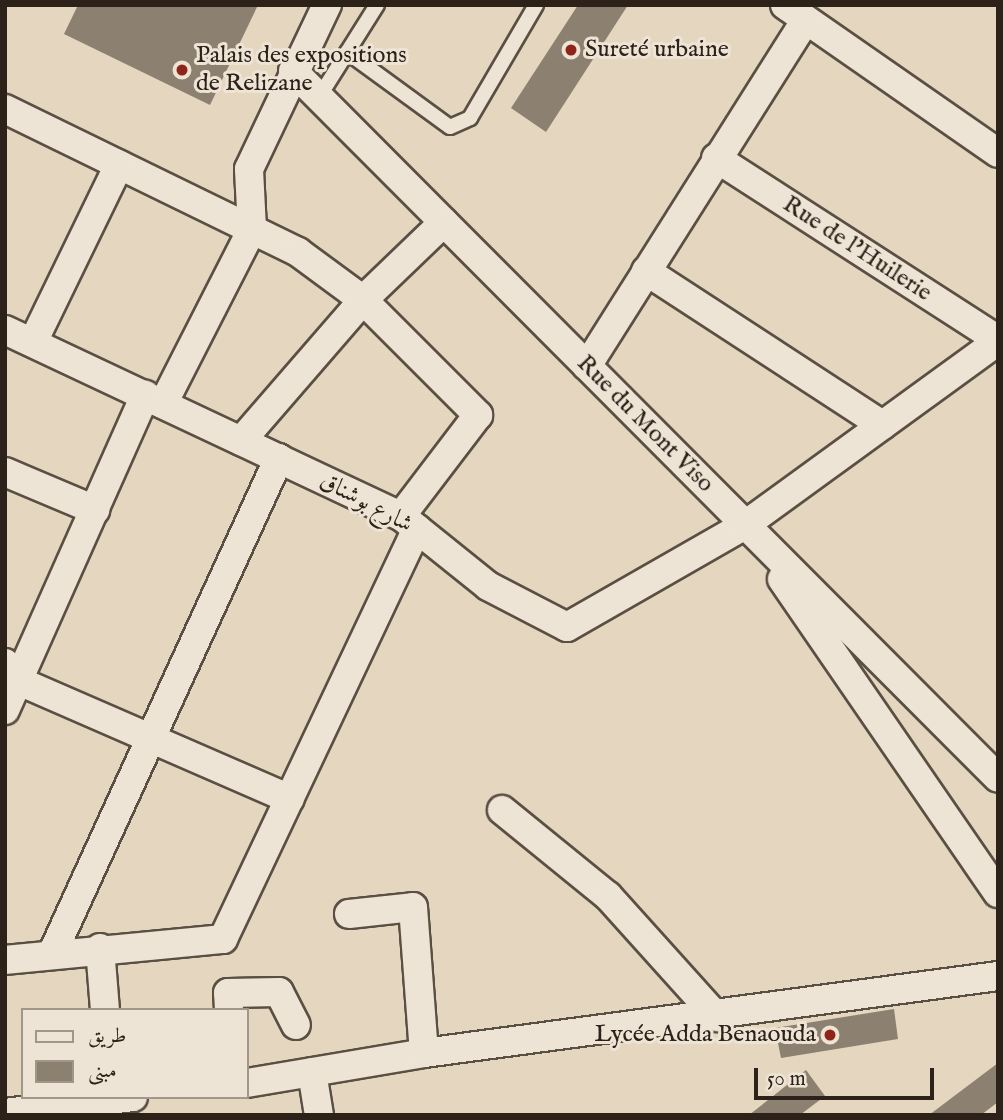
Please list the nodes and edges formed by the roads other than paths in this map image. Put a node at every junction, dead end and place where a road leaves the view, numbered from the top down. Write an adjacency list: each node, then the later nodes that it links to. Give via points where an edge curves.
1 (327, 5): 6 (street)
2 (377, 5): 5 (lane)
3 (536, 5): 5 (lane, via 470,118 450,127)
4 (796, 13): 9 (street); 10 (street)
5 (347, 52): 7 (lane)
6 (293, 71): 7 (street, Rue du Mont Viso); 13 (street, via 249,169)
7 (319, 97): 12 (street, Rue du Mont Viso)
8 (5, 109): 11 (street)
9 (998, 153)
10 (716, 158): 14 (street); 17 (street, Rue de l'Huilerie)
11 (119, 165): 13 (street); 18 (street)
12 (444, 222): 15 (street); 19 (street, Rue du Mont Viso)
13 (252, 229): 15 (street, via 298,252); 20 (street)
14 (646, 271): 19 (street); 21 (street)
15 (363, 300): 22 (street); 26 (street, via 478,415)
16 (5, 330): 18 (street, شارع بوشناق)
17 (998, 340): 21 (street)
18 (33, 342): 20 (street, شارع بوشناق)
19 (587, 366): 27 (street, Rue du Mont Viso)
20 (154, 400): 22 (street, شارع بوشناق); 25 (street)
21 (882, 425): 27 (street)
22 (241, 441): 23 (street, شارع بوشناق)
23 (279, 458): 26 (street, شارع بوشناق); 30 (street)
24 (5, 472): 25 (street)
25 (95, 510): 28 (street)
26 (409, 522): 27 (street, شارع بوشناق, via 488,586 567,627); 32 (street)
27 (745, 525): 31 (street, Rue du Mont Viso); 34 (street)
28 (13, 673): 29 (street); 30 (street)
29 (5, 710)
30 (152, 735): 32 (street); 37 (street)
31 (998, 778)
32 (290, 799): 36 (street, via 223,939)
33 (502, 810): 42 (street, via 608,895)
34 (998, 893)
35 (349, 914): 44 (street, via 413,907)
36 (100, 948): 37 (street); 40 (street)
37 (52, 951): 38 (street)
38 (5, 960)
39 (998, 976): 42 (street)
40 (105, 1008)
41 (229, 1008): 43 (street, via 228,993 279,992)
42 (717, 1017): 44 (street)
43 (296, 1025)
44 (424, 1053): 45 (street)
45 (312, 1072): 46 (street); 49 (street)
46 (248, 1083)
47 (111, 1099): 48 (street)
48 (5, 1113)
49 (319, 1115)

